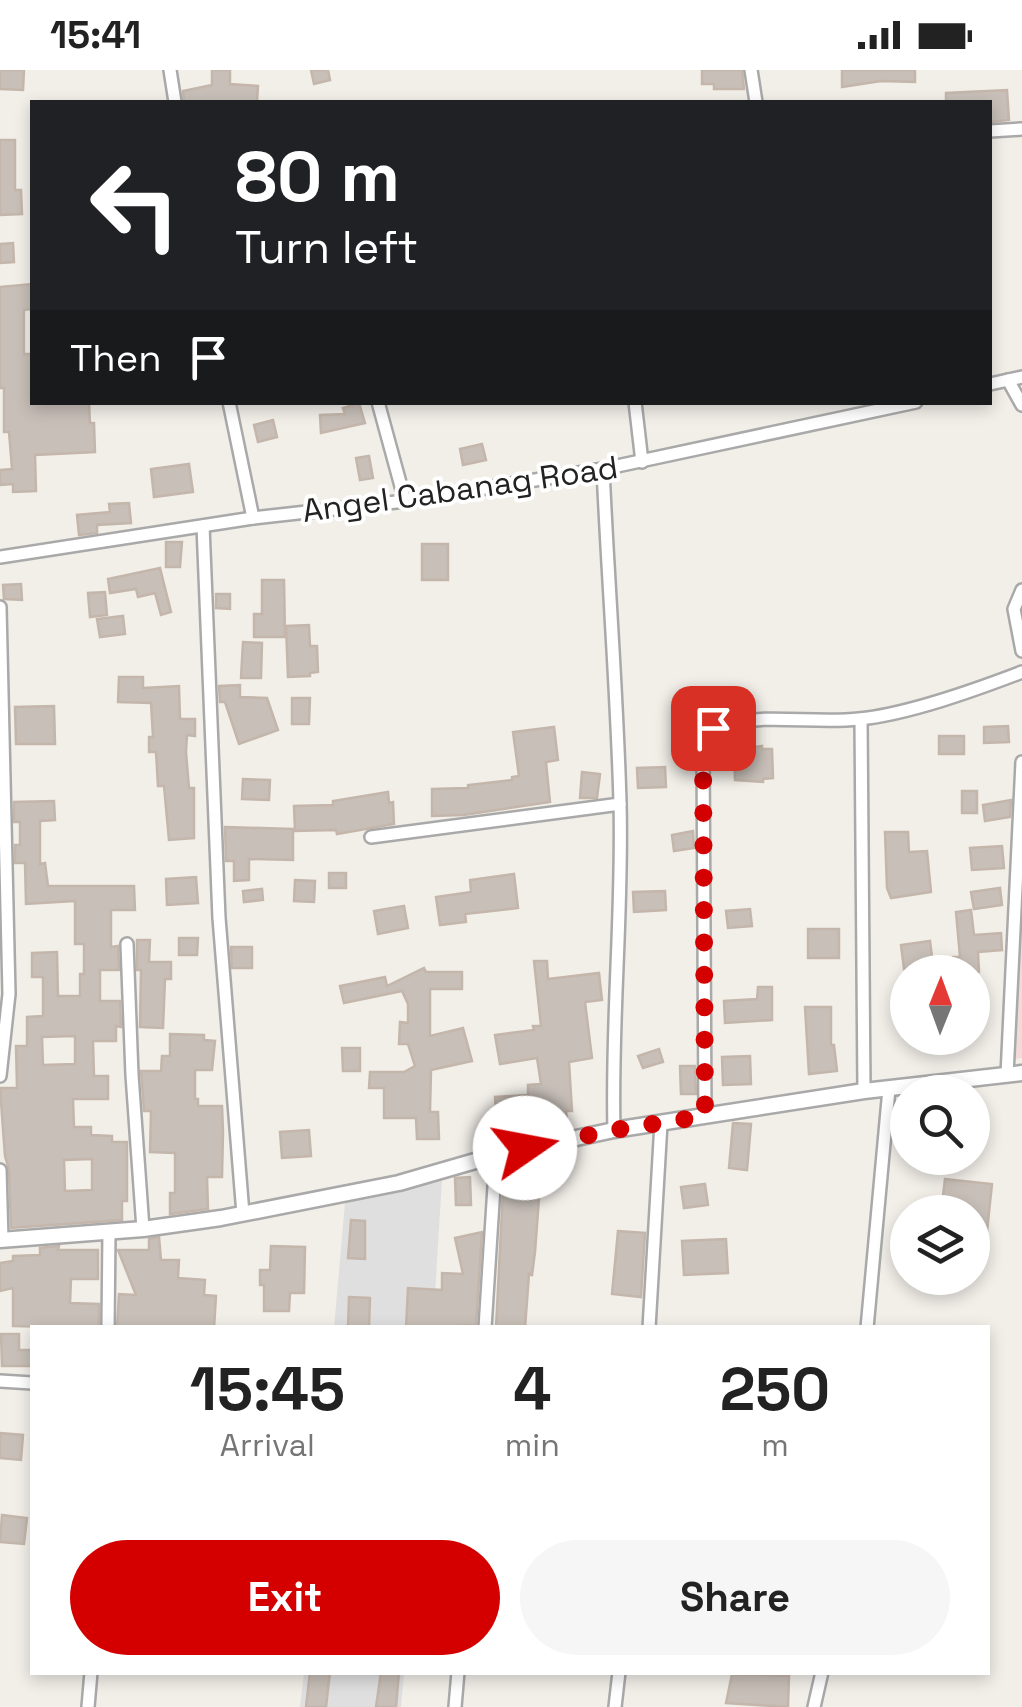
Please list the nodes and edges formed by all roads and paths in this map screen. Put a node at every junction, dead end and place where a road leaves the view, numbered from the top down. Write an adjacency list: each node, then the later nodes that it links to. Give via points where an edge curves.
1 (170, 70): 3 (street)
2 (751, 70): 4 (street)
3 (174, 100)
4 (756, 100)
5 (1022, 129): 6 (street)
6 (992, 131)
7 (1022, 377): 8 (street)
8 (1008, 380): 9 (street); 14 (street)
9 (992, 384)
10 (230, 405): 18 (street)
11 (379, 405): 17 (street)
12 (635, 405): 15 (street)
13 (902, 405): 15 (street, Angel Cabanag Road)
14 (1022, 405)
15 (642, 462): 16 (street, Angel Cabanag Road)
16 (603, 469): 17 (street, Angel Cabanag Road); 27 (street)
17 (405, 501): 18 (street, Angel Cabanag Road)
18 (253, 518): 19 (street, Angel Cabanag Road)
19 (204, 526): 20 (street, Angel Cabanag Road); 39 (street, via 219,918)
20 (0, 557)
21 (1022, 590): 23 (street, via 1014,609)
22 (0, 607): 31 (street, via 10,994)
23 (1022, 652)
24 (1022, 672): 25 (street)
25 (861, 720): 33 (street); 34 (street, via 767,720 722,725 707,734)
26 (1022, 762): 30 (street)
27 (620, 804): 28 (street); 36 (street)
28 (371, 837)
29 (128, 944): 40 (street)
30 (1015, 1074): 32 (street)
31 (0, 1076)
32 (889, 1089): 33 (street); 46 (street)
33 (864, 1092): 34 (street)
34 (705, 1116): 35 (street)
35 (662, 1123): 36 (street); 45 (street)
36 (614, 1130): 37 (street)
37 (496, 1155): 39 (street, via 399,1183); 44 (street)
38 (0, 1170): 42 (street)
39 (243, 1214): 40 (street)
40 (143, 1229): 41 (street)
41 (109, 1232): 42 (street); 43 (street)
42 (1, 1240)
43 (108, 1325)
44 (485, 1325)
45 (649, 1325)
46 (867, 1325)
47 (0, 1381): 48 (street)
48 (30, 1383)
49 (91, 1675): 53 (street)
50 (458, 1675): 54 (street)
51 (619, 1675): 55 (street)
52 (821, 1675): 56 (street)
53 (88, 1707)
54 (455, 1707)
55 (615, 1707)
56 (814, 1707)

